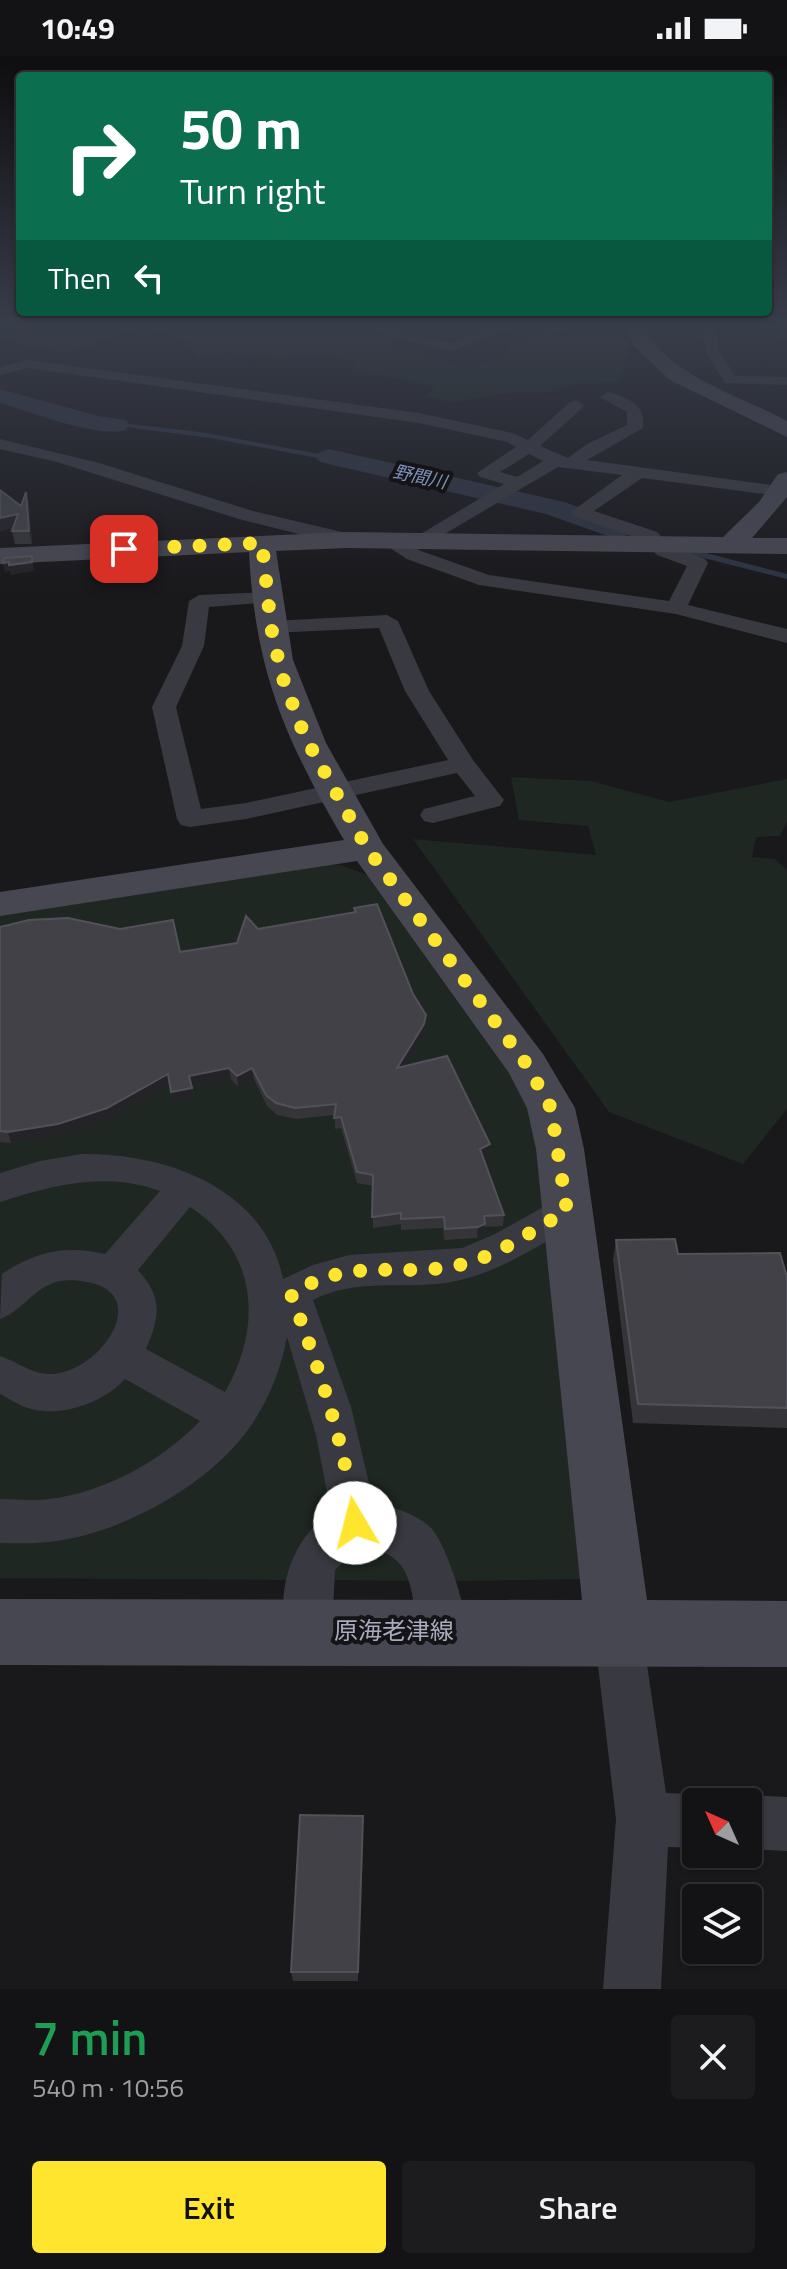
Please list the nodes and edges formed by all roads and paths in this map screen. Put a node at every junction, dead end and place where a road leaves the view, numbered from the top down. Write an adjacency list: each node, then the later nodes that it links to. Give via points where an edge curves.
1 (379, 413): 7 (street, via 497,434)
2 (568, 413): 7 (street)
3 (637, 413): 8 (street, via 635,428)
4 (754, 413): 5 (street)
5 (787, 430)
6 (0, 444): 14 (street, via 70,459 278,524)
7 (527, 446): 8 (street); 10 (street, via 486,473)
8 (563, 463): 9 (street); 10 (street)
9 (636, 474): 11 (street); 16 (street, via 580,512 650,536)
10 (519, 483): 13 (street)
11 (784, 487): 17 (street)
12 (386, 539): 13 (street); 14 (street); 20 (street, via 486,581)
13 (426, 539): 16 (street)
14 (347, 540): 15 (street)
15 (262, 543): 19 (street); 21 (street)
16 (653, 544): 17 (street); 20 (street, via 698,563)
17 (730, 545): 18 (street)
18 (787, 546)
19 (0, 556)
20 (676, 608): 22 (street)
21 (268, 612): 23 (street, via 387,621 417,691); 24 (street, via 282,676); 24 (street, via 199,601 193,646 164,707 190,819)
22 (787, 636)
23 (463, 764): 24 (street); 25 (street, via 491,800)
24 (334, 792): 26 (street)
25 (433, 815)
26 (367, 848): 27 (street); 30 (street, via 527,1065 551,1108)
27 (0, 904)
28 (186, 1186): 29 (street, via 155,1175 85,1168); 31 (street); 33 (street, via 244,1232)
29 (0, 1188)
30 (567, 1211): 33 (street, via 467,1263 363,1268 313,1280); 40 (street)
31 (113, 1272): 32 (street, via 93,1265 59,1266 26,1278); 34 (street, via 135,1294 139,1309 133,1342)
32 (2, 1295)
33 (280, 1297): 36 (street, via 262,1359); 38 (street, via 336,1423)
34 (123, 1357): 35 (street, via 90,1383 70,1390); 36 (street)
35 (4, 1384)
36 (232, 1417): 37 (street, via 182,1467 118,1503 45,1521)
37 (0, 1521)
38 (355, 1523): 39 (street, via 384,1525 416,1542 429,1569); 42 (street, via 332,1536 312,1566)
39 (442, 1631): 40 (street, 原海老津線); 42 (street, 原海老津線)
40 (618, 1631): 43 (street, 原海老津線); 44 (street)
41 (0, 1632): 42 (street, 原海老津線)
42 (308, 1632)
43 (787, 1634)
44 (643, 1819): 45 (street); 48 (street)
45 (682, 1820)
46 (762, 1823): 47 (street)
47 (787, 1824)
48 (632, 1989)

